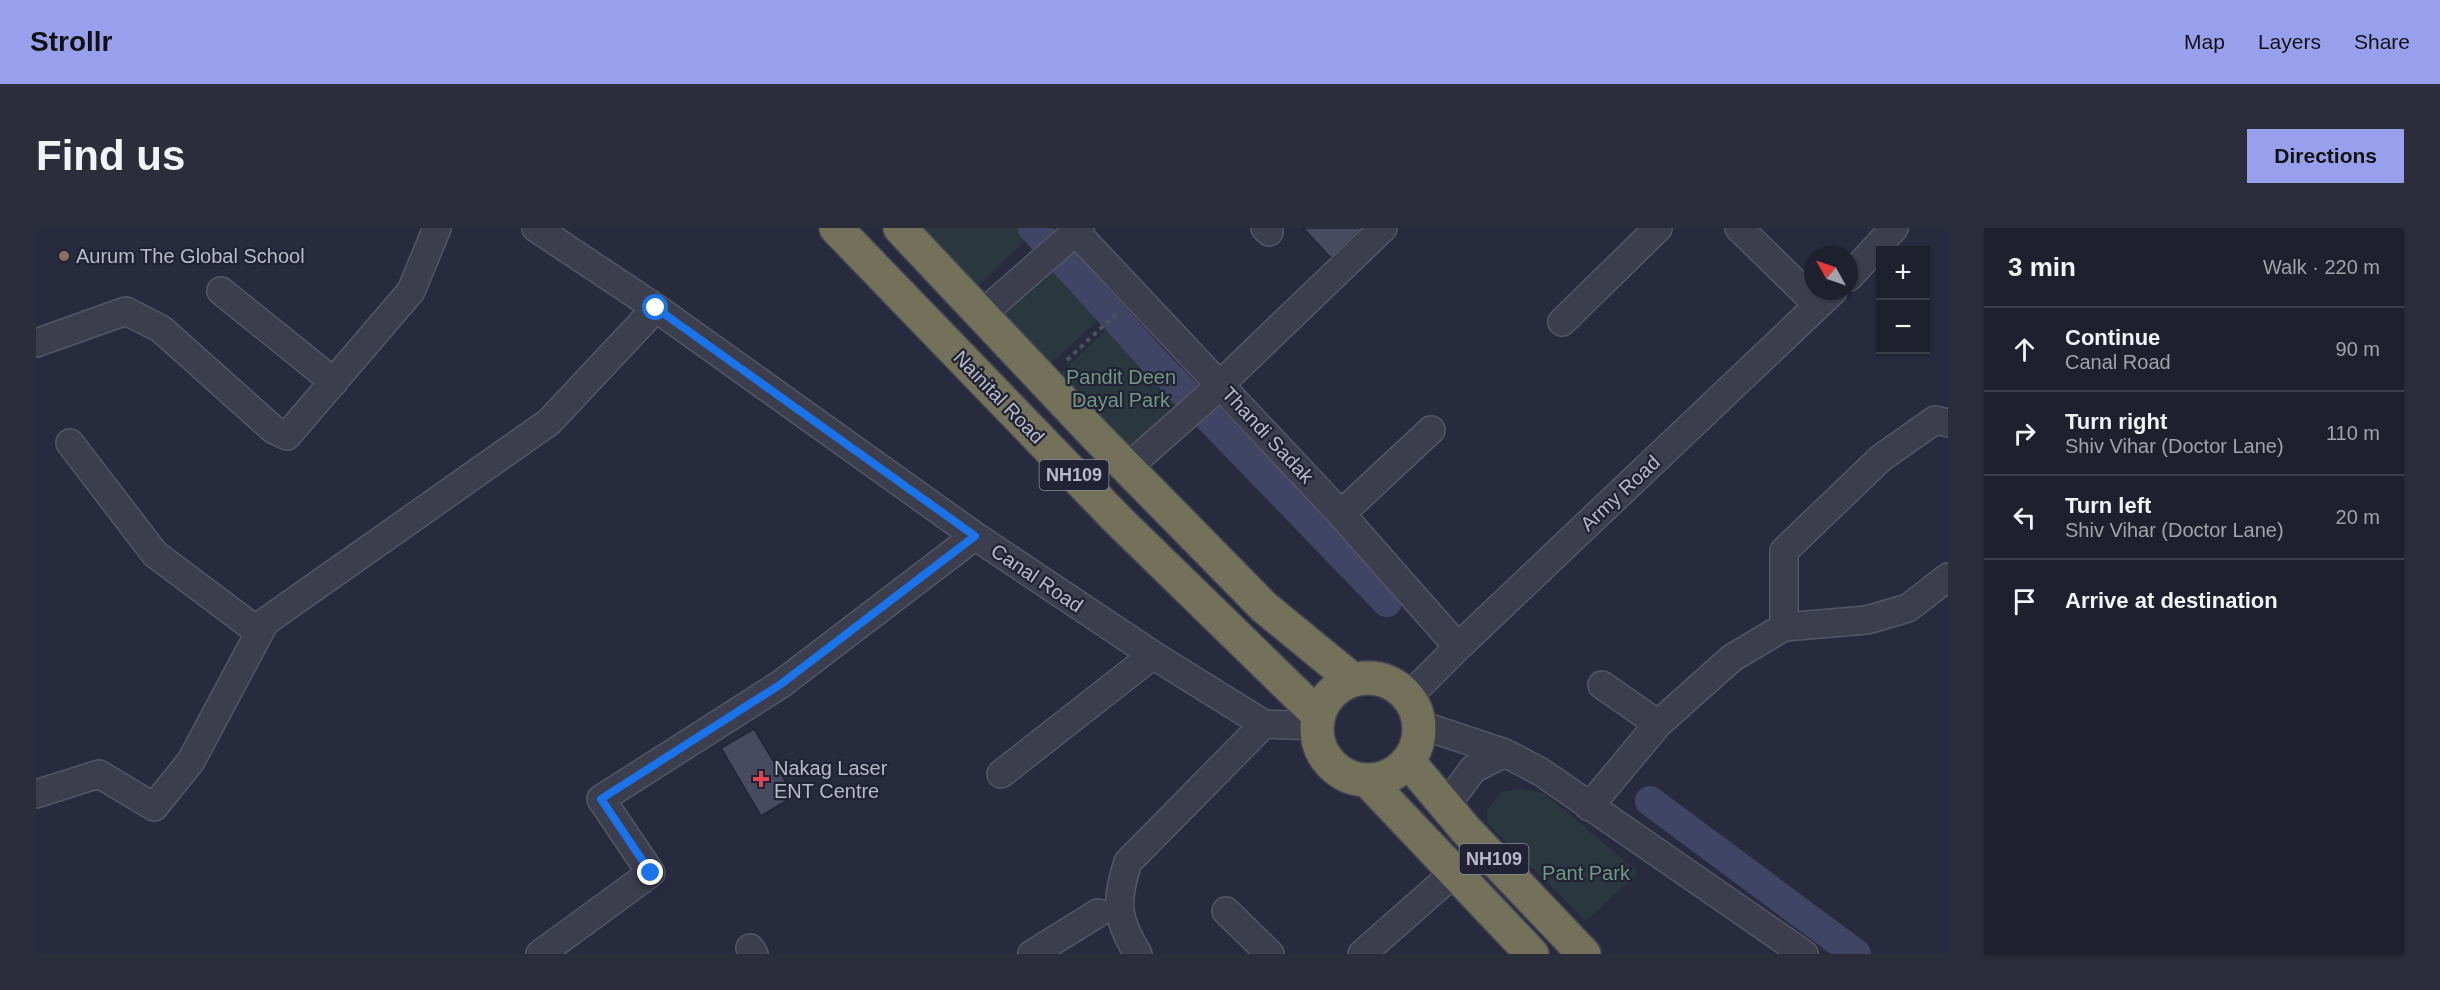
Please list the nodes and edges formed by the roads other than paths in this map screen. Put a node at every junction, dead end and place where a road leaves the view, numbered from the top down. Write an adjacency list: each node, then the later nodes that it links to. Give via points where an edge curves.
1 (437, 228): 19 (street, via 411,291)
2 (537, 228): 14 (street, Canal Road)
3 (836, 228): 18 (highway, Nainital Road / NH109)
4 (900, 228): 15 (highway, NH109)
5 (1383, 228): 20 (street)
6 (1658, 228): 16 (street)
7 (1739, 228): 11 (street)
8 (1894, 228): 10 (street)
9 (1067, 238): 15 (street); 20 (street, Thandi Sadak)
10 (1858, 267)
11 (1804, 281)
12 (221, 291): 19 (street)
13 (1823, 300): 30 (street, Army Road)
14 (656, 308): 26 (street, Canal Road); 29 (street, via 549,422 265,622)
15 (982, 314): 18 (highway); 24 (highway, NH109)
16 (1562, 322)
17 (36, 344): 19 (street, via 126,311 161,329 274,430 287,436)
18 (949, 345): 35 (highway, Nainital Road / NH109)
19 (334, 382)
20 (1205, 398): 24 (street); 25 (street, Thandi Sadak)
21 (1948, 423): 28 (street, via 1935,420 1881,458 1784,551)
22 (1431, 430): 25 (street)
23 (70, 443): 29 (street, via 155,554)
24 (1127, 468): 32 (highway, NH109, via 1264,607)
25 (1341, 514): 30 (street, Thandi Sadak)
26 (975, 536): 31 (street, Canal Road); 48 (street, via 781,684 601,799 651,873)
27 (1948, 577): 28 (street, via 1908,608 1867,620)
28 (1784, 627): 37 (street, via 1732,658)
29 (259, 633): 42 (street, via 191,761 154,807 99,774)
30 (1458, 647): 34 (street, Army Road)
31 (1153, 655): 36 (street, Canal Road); 40 (street)
32 (1353, 680): 34 (highway, via 1383,680 1397,687); 35 (highway, via 1328,697)
33 (1602, 685): 37 (street)
34 (1415, 711): 38 (street); 39 (highway, via 1420,737)
35 (1318, 721): 36 (street, Canal Road); 41 (highway, via 1318,741 1333,766)
36 (1264, 724): 50 (street, via 1128,862 1118,893 1122,929)
37 (1658, 724): 44 (street)
38 (1505, 753): 43 (street, via 1473,769); 44 (street)
39 (1408, 761): 41 (highway, via 1388,776); 43 (highway, NH109)
40 (1001, 774)
41 (1367, 780): 45 (highway, NH109)
42 (36, 794)
43 (1445, 807): 54 (highway, NH109)
44 (1589, 807): 55 (street)
45 (1455, 872): 52 (street); 53 (highway, NH109)
46 (1226, 910): 51 (street)
47 (1098, 913): 49 (street)
48 (540, 954)
49 (1032, 954)
50 (1137, 954)
51 (1270, 954)
52 (1362, 954)
53 (1532, 954)
54 (1584, 954)
55 (1804, 954)

